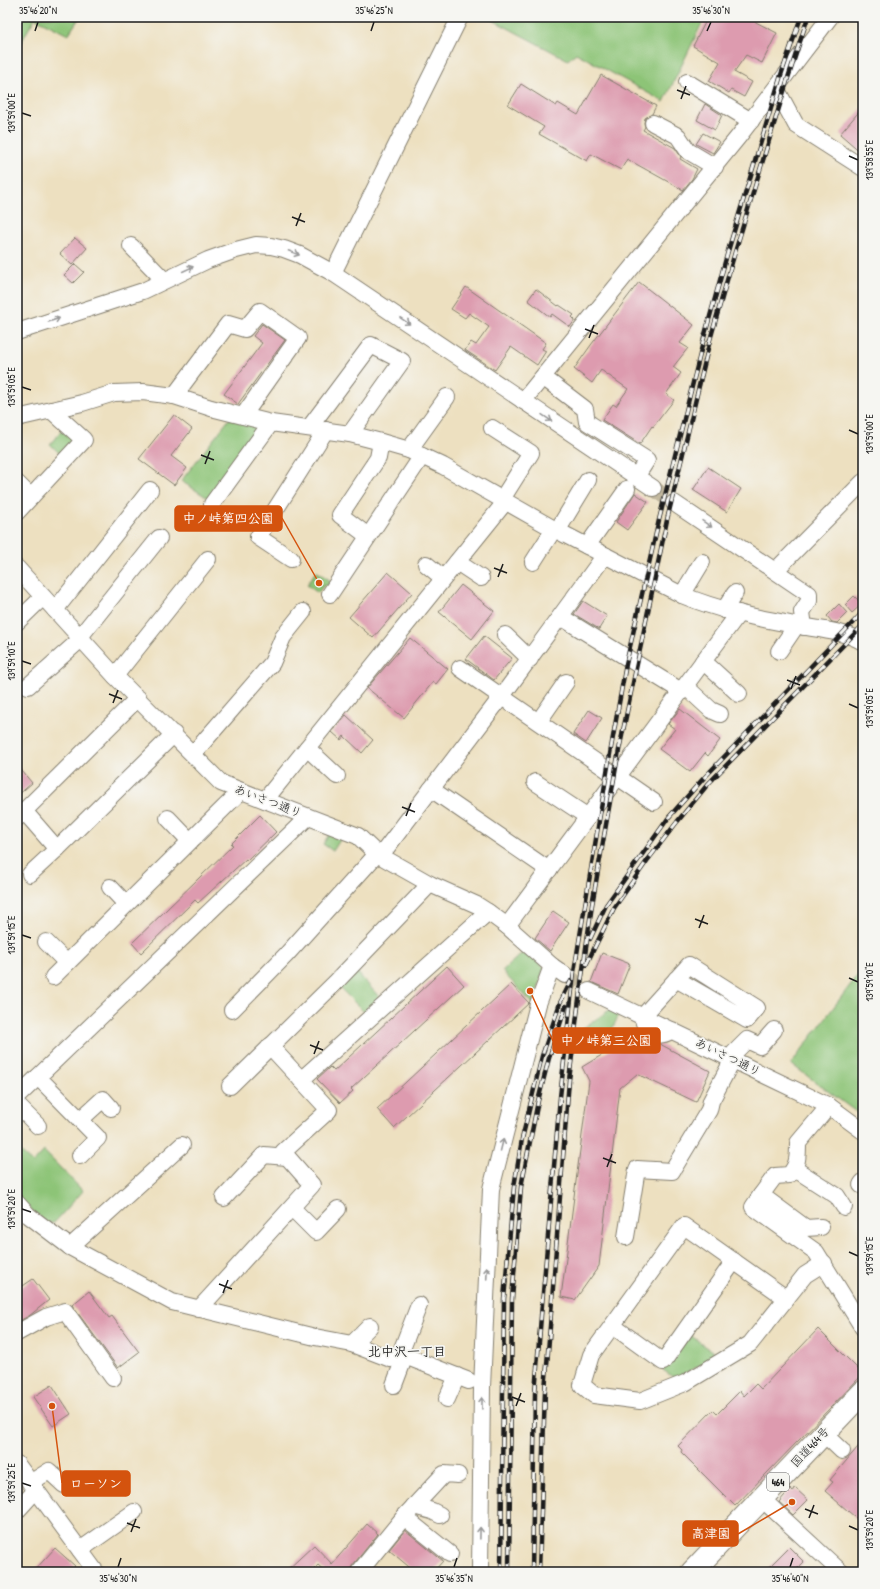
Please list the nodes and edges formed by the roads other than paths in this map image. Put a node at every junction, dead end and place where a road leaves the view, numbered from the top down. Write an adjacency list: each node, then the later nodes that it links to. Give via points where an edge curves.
1 (460, 17): 10 (street)
2 (830, 17): 4 (street)
3 (687, 82): 5 (street)
4 (776, 88): 5 (street); 8 (street, via 796,125)
5 (751, 121): 7 (street)
6 (653, 122): 7 (street, via 678,136 688,151)
7 (715, 167): 13 (street)
8 (863, 168)
9 (131, 246): 11 (street)
10 (333, 273): 11 (street, one-way to 10, via 208,260 256,245 284,249); 16 (street, one-way to 16)
11 (164, 280): 12 (street, one-way to 11, via 143,290)
12 (17, 332)
13 (543, 377): 16 (street); 29 (street, via 585,409 587,422 647,460)
14 (174, 396): 17 (street, via 143,392 114,393); 18 (street); 18 (street, via 228,324 245,329 260,311 298,338)
15 (447, 397): 26 (street)
16 (523, 401): 29 (street, one-way to 29)
17 (51, 410): 19 (street); 33 (street, via 84,440)
18 (243, 416): 20 (street)
19 (17, 418)
20 (271, 423): 21 (street); 36 (street)
21 (309, 428): 23 (street); 24 (street, via 371,345 402,361)
22 (492, 428): 34 (street, via 531,453)
23 (326, 430): 24 (street); 44 (street, via 258,538)
24 (350, 434): 25 (street)
25 (381, 442): 26 (street); 39 (street, via 378,458 340,515)
26 (415, 453): 34 (street, via 463,476); 39 (street)
27 (588, 480): 38 (street)
28 (863, 482): 50 (street)
29 (631, 483): 31 (street); 41 (street)
30 (17, 484): 33 (street)
31 (653, 488)
32 (150, 490): 57 (street)
33 (31, 497): 37 (street)
34 (504, 500): 38 (street); 45 (street)
35 (674, 503): 50 (street, one-way to 50)
36 (212, 504)
37 (17, 512)
38 (556, 530): 41 (street); 46 (street)
39 (368, 536): 54 (street)
40 (159, 538): 64 (street)
41 (587, 546): 42 (street)
42 (605, 555): 55 (street); 60 (street)
43 (208, 559): 70 (street)
44 (291, 559)
45 (457, 562): 51 (street); 52 (street)
46 (533, 562)
47 (702, 562): 55 (street)
48 (426, 564): 51 (street)
49 (17, 568): 56 (street, あいさつ通り)
50 (776, 570): 62 (street, via 809,594 810,601 802,612)
51 (443, 578): 80 (street)
52 (481, 578)
53 (735, 593): 59 (street)
54 (330, 594)
55 (682, 595): 59 (street, via 702,604)
56 (43, 597): 57 (street, あいさつ通り); 61 (street)
57 (55, 610): 64 (street, あいさつ通り)
58 (303, 612): 81 (street, via 283,637 272,663)
59 (732, 612): 62 (street); 68 (street)
60 (560, 617): 67 (street); 73 (street)
61 (17, 622)
62 (800, 626): 65 (street, via 852,637); 66 (street)
63 (505, 635): 67 (street)
64 (80, 638): 70 (street, あいさつ通り); 72 (street)
65 (863, 642)
66 (779, 651)
67 (530, 659): 75 (street)
68 (703, 661): 73 (street); 74 (street)
69 (460, 668): 75 (street)
70 (115, 676): 76 (street, あいさつ通り)
71 (566, 682): 78 (street)
72 (28, 686)
73 (683, 688): 77 (street); 83 (street)
74 (739, 694)
75 (502, 696): 78 (street); 85 (street)
76 (138, 698): 79 (street, あいさつ通り); 89 (street)
77 (720, 714)
78 (538, 721): 83 (street)
79 (174, 734): 81 (street, あいさつ通り); 94 (street)
80 (307, 748): 82 (street); 87 (street)
81 (193, 754): 86 (street, あいさつ通り, via 221,783)
82 (337, 776)
83 (618, 776): 88 (street); 91 (street)
84 (536, 782): 91 (street)
85 (431, 789): 95 (street); 96 (street)
86 (241, 791): 87 (street, あいさつ通り); 93 (street)
87 (265, 800): 90 (street, あいさつ通り)
88 (654, 802)
89 (21, 815): 94 (street)
90 (308, 817): 95 (street, あいさつ通り, via 358,836); 113 (street)
91 (588, 817): 96 (street)
92 (168, 818): 93 (street)
93 (190, 841): 100 (street)
94 (58, 849): 97 (street)
95 (379, 854): 98 (street, あいさつ通り); 108 (street)
96 (549, 870): 102 (street)
97 (30, 874)
98 (430, 884): 101 (street, あいさつ通り); 111 (street)
99 (110, 887): 100 (street)
100 (126, 904): 104 (street)
101 (488, 912): 102 (street, あいさつ通り); 114 (street)
102 (507, 926): 164 (street, あいさつ通り, one-way to 102, via 482,1387 491,1189 538,1004 558,971)
103 (46, 942): 104 (street)
104 (67, 963): 105 (street)
105 (53, 977)
106 (676, 979): 109 (street)
107 (589, 990): 109 (street, あいさつ通り)
108 (232, 1010)
109 (643, 1016): 112 (street, あいさつ通り)
110 (774, 1030): 112 (street, via 760,1046 747,1040 734,1053)
111 (270, 1046): 114 (street); 115 (street)
112 (733, 1059): 118 (street, あいさつ通り); 132 (street, via 711,1101 709,1110 672,1171 637,1169)
113 (38, 1077): 116 (street); 120 (street)
114 (301, 1080): 125 (street, via 329,1110 283,1152)
115 (230, 1086)
116 (17, 1097)
117 (17, 1105): 121 (street)
118 (829, 1106): 122 (street, あいさつ通り); 126 (street, via 798,1143)
119 (111, 1108): 120 (street, via 102,1099)
120 (80, 1120): 124 (street, via 98,1138)
121 (38, 1126)
122 (863, 1131)
123 (182, 1145): 133 (street)
124 (80, 1156)
125 (287, 1157): 127 (street, via 264,1155); 130 (street, via 312,1186)
126 (795, 1169): 129 (street, via 837,1196); 135 (street, via 789,1175 775,1176 753,1207 808,1231)
127 (224, 1198)
128 (17, 1203): 133 (street, via 28,1215)
129 (844, 1207)
130 (292, 1208): 131 (street, via 316,1232); 138 (street)
131 (338, 1209)
132 (626, 1237)
133 (70, 1247): 138 (street, via 172,1302)
134 (734, 1261): 136 (street); 140 (street, via 684,1226); 140 (street, via 662,1362)
135 (824, 1264): 136 (street, via 805,1275); 141 (street)
136 (786, 1298): 140 (street, via 750,1344 685,1383 640,1401 594,1395 582,1385 591,1355)
137 (419, 1305): 144 (street)
138 (200, 1309): 143 (street)
139 (370, 1326): 143 (street)
140 (613, 1326)
141 (863, 1328)
142 (17, 1333): 145 (street, via 46,1317 65,1312)
143 (352, 1344): 144 (street, via 391,1360)
144 (403, 1355): 146 (street); 148 (street, via 463,1378)
145 (113, 1378)
146 (394, 1385)
147 (862, 1393): 149 (highway, 国道464号 / 464)
148 (447, 1399)
149 (823, 1434): 150 (street); 155 (highway, 国道464号 / 464)
150 (842, 1451)
151 (17, 1464): 154 (street)
152 (458, 1475): 158 (street, via 444,1474)
153 (64, 1485): 154 (street, via 49,1471)
154 (33, 1486): 156 (street); 160 (street)
155 (762, 1499): 165 (highway, 国道464号 / 464); 166 (street)
156 (17, 1510)
157 (134, 1512): 160 (street)
158 (409, 1512): 159 (street, via 432,1511); 161 (street); 162 (street)
159 (440, 1515)
160 (80, 1550): 163 (street)
161 (450, 1554)
162 (363, 1570)
163 (96, 1572)
164 (480, 1572)
165 (692, 1572)
166 (841, 1572)

